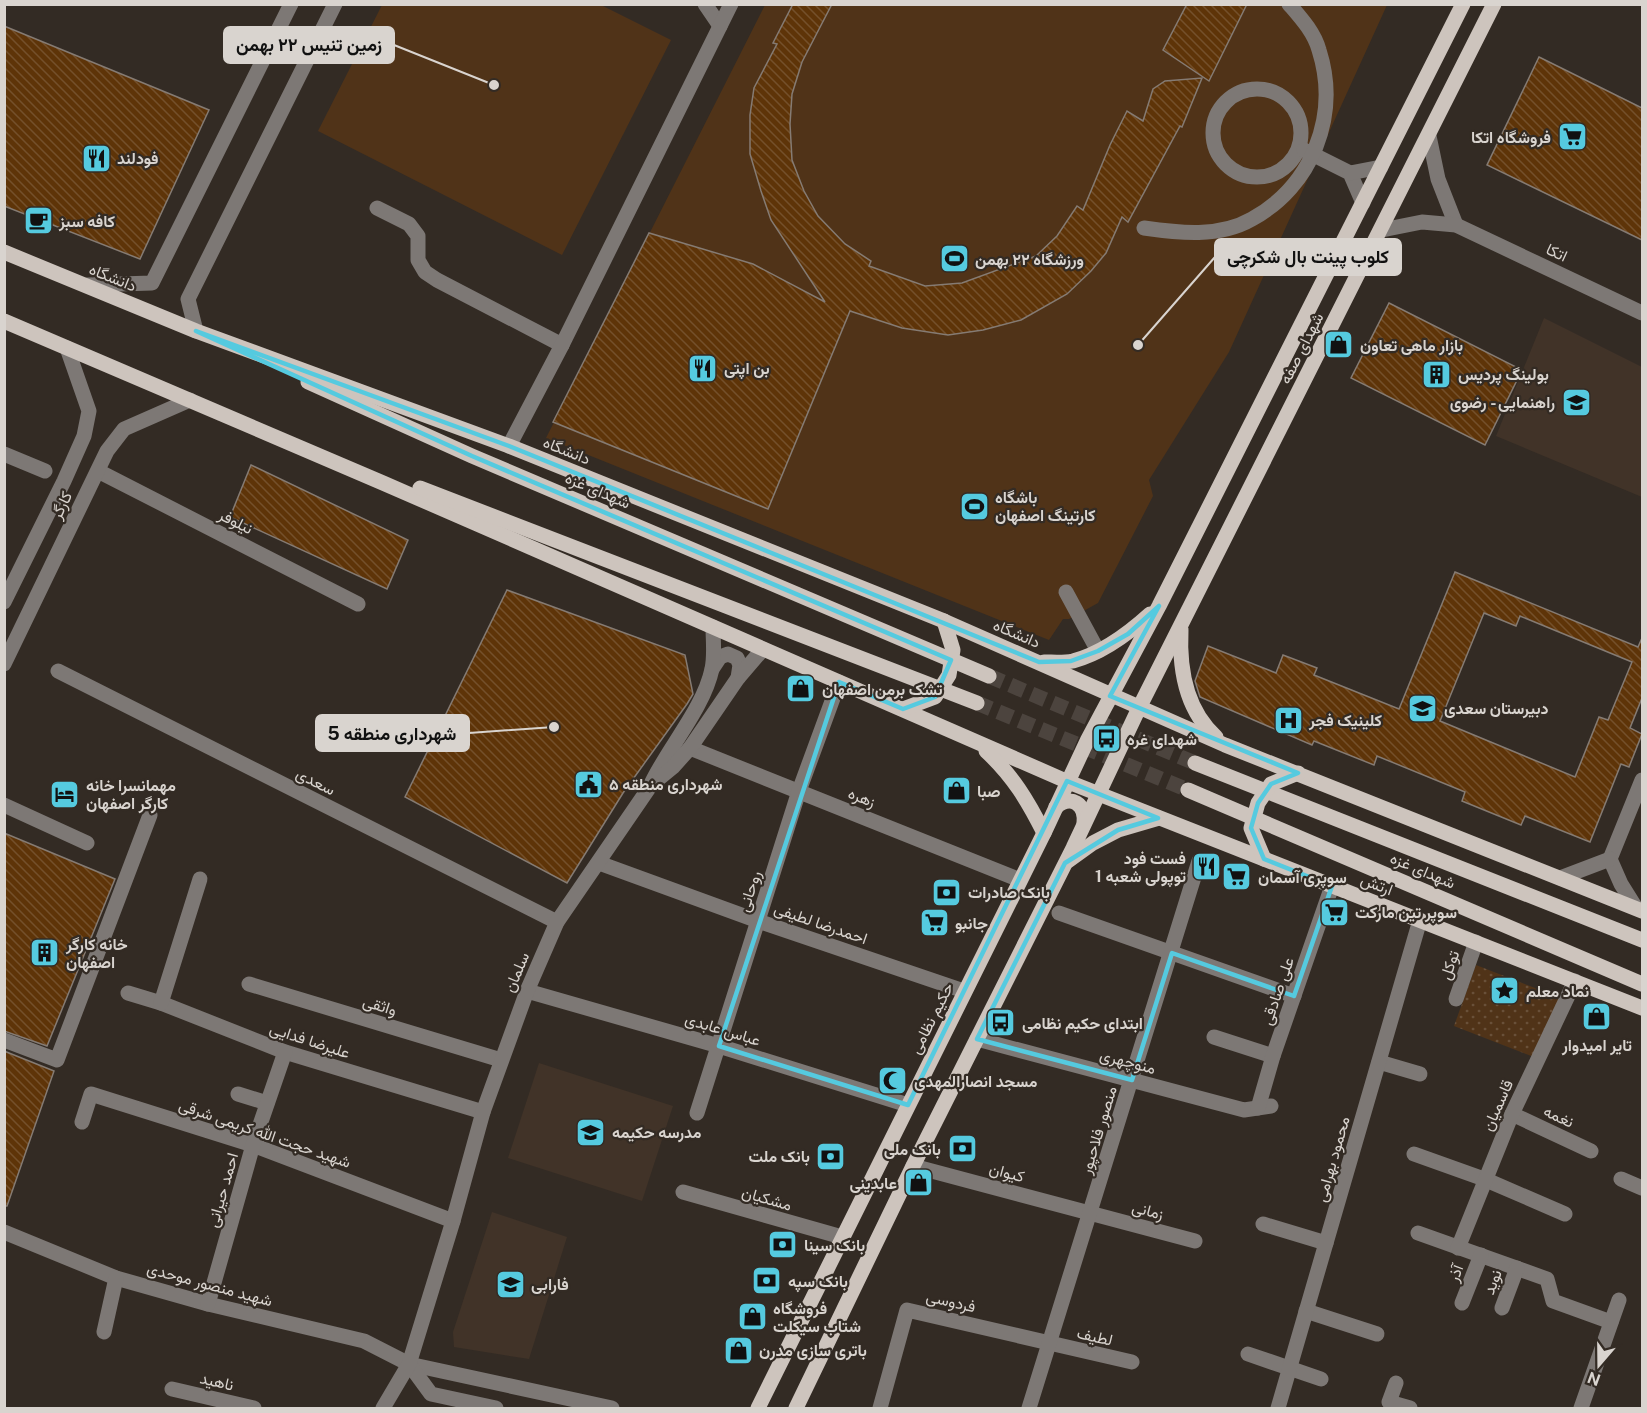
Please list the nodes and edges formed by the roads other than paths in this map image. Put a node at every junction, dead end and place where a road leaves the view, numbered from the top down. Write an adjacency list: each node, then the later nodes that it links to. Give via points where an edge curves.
1 (291, 4): 20 (street, via 152,283)
2 (335, 4): 23 (street, via 188,299)
3 (705, 4): 8 (street)
4 (731, 4): 8 (street)
5 (1289, 4): 11 (street, via 1307,24 1319,48 1325,74 1322,133)
6 (1463, 4): 12 (main road, شهدای صفه)
7 (1494, 4): 9 (main road, شهدای صفه)
8 (720, 26): 24 (street)
9 (1429, 136): 16 (street, via 1438,179); 18 (main road, شهدای صفه)
10 (1299, 147): 10 (street, via 1301,131 1297,116 1275,92 1259,88 1243,91 1229,98 1218,111 1213,126 1220,157 1246,175 1263,176 1278,171); 11 (street)
11 (1313, 154): 13 (street); 17 (street, via 1301,176 1279,201 1251,220 1217,231 1182,233)
12 (1381, 166): 13 (street); 14 (main road, شهدای صفه)
13 (1350, 173): 14 (street)
14 (1363, 203): 34 (main road, شهدای صفه)
15 (377, 208): 24 (street, via 409,225 418,236 418,260 425,272)
16 (1456, 225): 18 (street, via 1422,222); 21 (street, اتکا)
17 (1144, 228)
18 (1382, 230): 36 (main road, شهدای صفه)
19 (4, 252): 20 (main road, دانشگاه)
20 (87, 285): 23 (main road, دانشگاه)
21 (1642, 313)
22 (4, 321): 25 (main road)
23 (196, 331): 27 (main road, دانشگاه); 44 (main road, شهدای غزه, via 472,456)
24 (562, 345): 27 (street)
25 (67, 348): 26 (main road); 32 (street, کارگر, via 89,411 84,435)
26 (190, 400): 30 (street, کارگر, via 124,429); 37 (main road); 48 (main road)
27 (509, 446): 35 (main road, دانشگاه)
28 (4, 454): 29 (street)
29 (45, 471)
30 (98, 471): 33 (street, نیلوفر); 41 (street, کارگر)
31 (1066, 592): 39 (street)
32 (4, 602)
33 (358, 604)
34 (1159, 606): 39 (main road, via 1128,634); 47 (main road, شهدای صفه)
35 (944, 621): 40 (main road, دانشگاه); 50 (main road, bridge, via 953,650 949,675 935,697)
36 (1181, 624): 49 (main road, شهدای صفه); 53 (main road, via 1180,655 1191,704 1204,726)
37 (713, 627): 38 (main road); 42 (street)
38 (763, 649): 45 (street, سلمان); 46 (main road)
39 (1098, 651): 40 (main road, via 1071,661)
40 (1039, 662): 47 (main road, دانشگاه)
41 (4, 663)
42 (712, 670): 45 (street, via 720,657 728,654 740,665); 58 (street, via 686,727)
43 (58, 671): 83 (street, سعدی)
44 (989, 676)
45 (738, 678): 54 (street, سلمان)
46 (839, 682): 50 (main road); 61 (street, روحانی)
47 (1110, 696): 49 (main road, دانشگاه); 51 (main road, شهدای صفه)
48 (977, 703)
49 (1139, 708): 53 (main road); 62 (main road, شهدای صفه)
50 (903, 709): 52 (main road)
51 (1088, 739): 57 (main road, حکیم نظامی)
52 (975, 740): 57 (main road); 68 (main road, via 1004,767)
53 (1226, 745): 56 (main road)
54 (690, 748): 58 (street, سلمان); 61 (street, زهره)
55 (1195, 763): 84 (main road, شهدای غزه)
56 (1298, 773): 70 (main road, bridge, via 1271,784 1258,803 1251,828); 75 (main road)
57 (1067, 782): 62 (main road, ارتش); 64 (main road, حکیم نظامی)
58 (651, 785): 73 (street, سلمان)
59 (1641, 786): 71 (street)
60 (1188, 790): 89 (main road, شهدای غزه)
61 (800, 791): 77 (street, زهره); 82 (street, روحانی)
62 (1098, 794): 66 (main road, ارتش); 67 (main road)
63 (4, 805): 69 (street)
64 (1056, 807): 67 (main road, via 1069,800 1077,802 1083,807); 68 (main road, حکیم نظامی)
65 (150, 815): 99 (street, via 57,1060)
66 (1159, 818): 70 (main road, ارتش); 74 (main road, via 1118,830)
67 (1084, 823): 74 (main road)
68 (1044, 833): 77 (main road, حکیم نظامی)
69 (87, 843)
70 (1264, 859): 78 (main road, ارتش)
71 (1610, 859): 75 (street); 80 (street, via 1621,884)
72 (1199, 861): 86 (street, منصور فلاحپور)
73 (599, 863): 82 (street, احمدرضا لطیفی); 83 (street, سلمان)
74 (1065, 863): 79 (main road)
75 (1560, 878): 80 (main road)
76 (200, 879): 95 (street)
77 (1020, 880): 91 (main road, حکیم نظامی)
78 (1332, 886): 81 (main road, ارتش); 93 (street, علی صادقی)
79 (1051, 910): 86 (street); 98 (main road)
80 (1640, 910)
81 (1420, 920): 85 (main road, ارتش); 104 (street, محمود بهرامی)
82 (758, 921): 91 (street, احمدرضا لطیفی); 100 (street, روحانی)
83 (557, 922): 90 (street, سلمان)
84 (1642, 940)
85 (1476, 942): 87 (main road, ارتش); 94 (street, توکل)
86 (1172, 952): 93 (street); 106 (street, منصور فلاحپور)
87 (1575, 981): 96 (main road, ارتش); 113 (street, قاسمیان)
88 (249, 984): 103 (street, واثقی)
89 (1642, 984)
90 (527, 991): 100 (street, عباس عابدی); 103 (street, سلمان)
91 (964, 991): 109 (main road, حکیم نظامی)
92 (128, 993): 95 (street, علیرضا فدایی)
93 (1294, 996): 102 (street, علی صادقی)
94 (1456, 999)
95 (161, 1003): 101 (street, علیرضا فدایی)
96 (1642, 1008)
97 (1214, 1037): 102 (street)
98 (977, 1039): 106 (street, منوچهری); 118 (main road)
99 (4, 1040)
100 (719, 1046): 109 (street, عباس عابدی); 112 (street, روحانی)
101 (285, 1052): 108 (street, احمد حیرانی); 111 (street, علیرضا فدایی)
102 (1273, 1056): 110 (street, علی صادقی)
103 (501, 1060): 111 (street, سلمان)
104 (1379, 1062): 105 (street); 131 (street, محمود بهرامی)
105 (1420, 1074)
106 (1132, 1080): 110 (street, منوچهری, via 1244,1110); 123 (street, منصور فلاحپور)
107 (238, 1094): 108 (street)
108 (267, 1103): 115 (street, احمد حیرانی)
109 (908, 1105): 129 (main road, حکیم نظامی)
110 (1264, 1107)
111 (483, 1112): 125 (street, سلمان)
112 (697, 1113)
113 (1512, 1114): 116 (street, نغمه); 119 (street, قاسمیان)
114 (81, 1122): 115 (street, شهید حجت الله کریمی شرقی, via 91,1094)
115 (254, 1145): 125 (street, شهید حجت الله کریمی شرقی); 138 (street, احمد حیرانی)
116 (1591, 1151)
117 (1414, 1154): 119 (street)
118 (913, 1166): 123 (street, کیوان); 157 (main road)
119 (1484, 1179): 124 (street); 132 (street, قاسمیان)
120 (1622, 1179): 121 (street)
121 (1642, 1188)
122 (683, 1192): 129 (street, مشکیان)
123 (1091, 1213): 130 (street, زمانی); 144 (street, منصور فلاحپور)
124 (1565, 1214)
125 (453, 1221): 147 (street, سلمان)
126 (1263, 1224): 131 (street)
127 (4, 1232): 135 (street, شهید منصور موحدی)
128 (1418, 1233): 132 (street)
129 (842, 1237): 156 (main road, حکیم نظامی)
130 (1196, 1241)
131 (1326, 1243): 140 (street, محمود بهرامی)
132 (1458, 1248): 133 (street)
133 (1481, 1255): 134 (street); 137 (street, آذر)
134 (1516, 1268): 139 (street, نوید); 141 (street, via 1547,1279 1553,1300)
135 (116, 1278): 138 (street, شهید منصور موحدی); 142 (street)
136 (1619, 1300): 141 (street)
137 (1462, 1303)
138 (208, 1304): 147 (street, شهید منصور موحدی, via 364,1341)
139 (1502, 1308)
140 (1306, 1311): 143 (street); 148 (street, محمود بهرامی)
141 (1611, 1322): 162 (street)
142 (104, 1332)
143 (1377, 1334)
144 (1050, 1344): 146 (street, لطیف); 158 (street, فردوسی, via 907,1310); 159 (street, منصور فلاحپور)
145 (1248, 1353): 148 (street)
146 (1132, 1362)
147 (409, 1364): 153 (street, سلمان); 154 (street, شهید منصور موحدی, via 432,1394); 155 (street, شهید منصور موحدی)
148 (1290, 1368): 149 (street); 160 (street, محمود بهرامی)
149 (1321, 1379)
150 (1396, 1383): 161 (street, via 1389,1402)
151 (172, 1389): 152 (street, ناهید)
152 (254, 1408)
153 (382, 1408)
154 (496, 1408)
155 (612, 1408)
156 (758, 1408)
157 (796, 1408)
158 (880, 1408)
159 (1029, 1408)
160 (1278, 1408)
161 (1410, 1408)
162 (1581, 1408)

